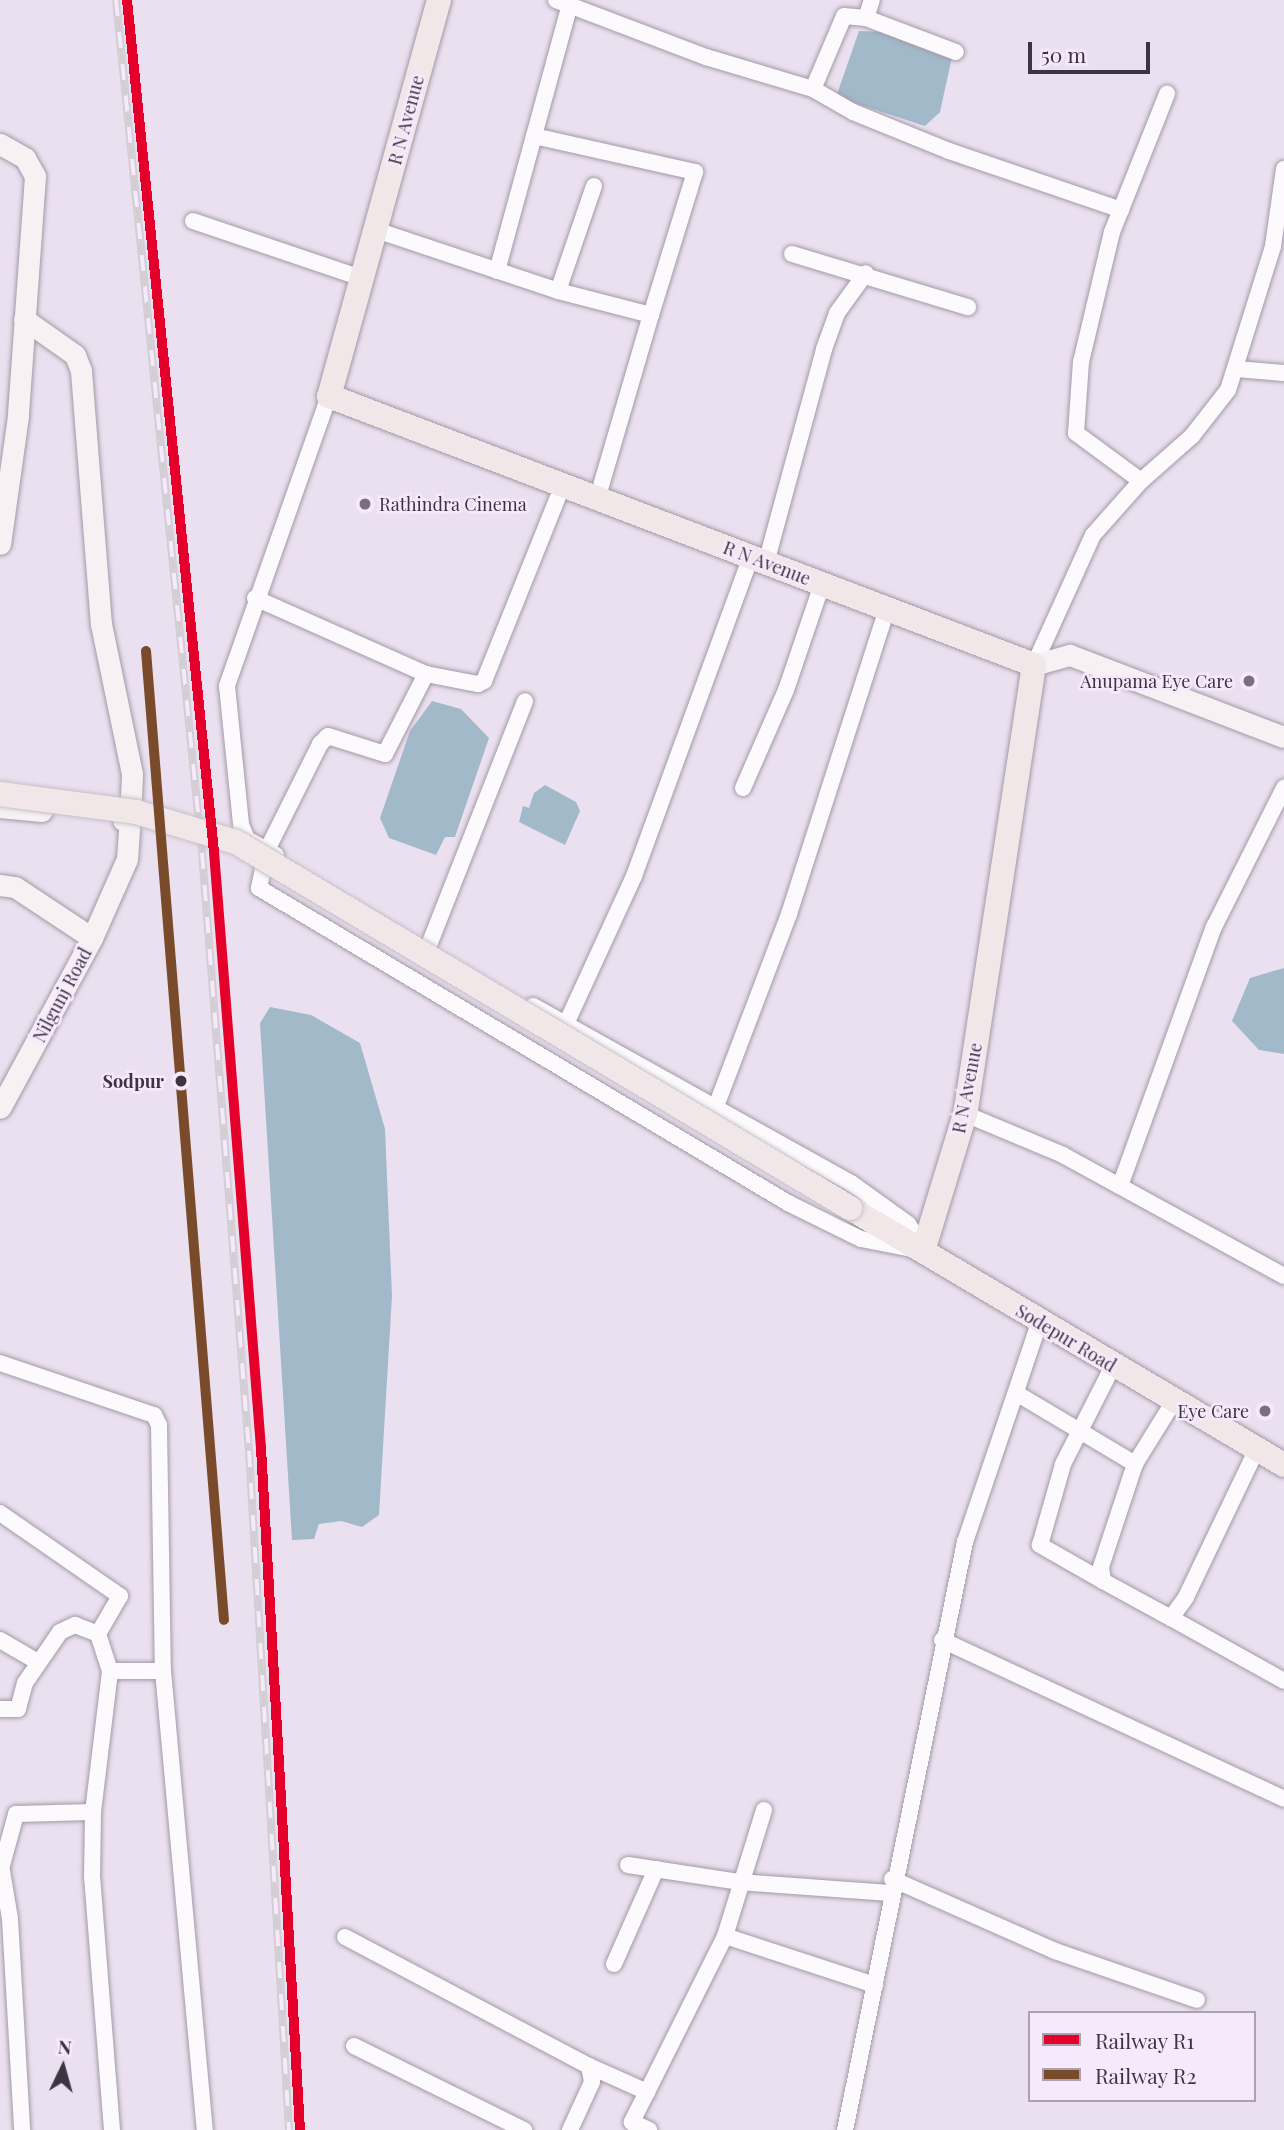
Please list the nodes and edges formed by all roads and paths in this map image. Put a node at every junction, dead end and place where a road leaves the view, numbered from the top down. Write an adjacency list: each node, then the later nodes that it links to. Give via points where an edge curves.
1 (439, 0): 14 (main road, R N Avenue)
2 (872, 0): 4 (street)
3 (563, 2): 6 (street, via 706,57); 8 (street)
4 (866, 18): 5 (street); 6 (street, via 844,16)
5 (956, 52)
6 (813, 89): 12 (street, via 853,112 949,151)
7 (1167, 94): 12 (street)
8 (534, 136): 17 (street); 22 (street, via 695,172)
9 (0, 144): 23 (street, via 25,158 35,176)
10 (1284, 169): 15 (street)
11 (594, 186): 20 (street)
12 (1121, 210): 27 (street, via 1081,362 1076,433)
13 (194, 221): 19 (street)
14 (376, 230): 17 (street); 19 (main road, R N Avenue)
15 (1278, 247): 24 (street)
16 (792, 254): 18 (street)
17 (497, 271): 20 (street)
18 (866, 273): 21 (street); 31 (street, via 837,313)
19 (361, 278): 26 (main road, R N Avenue)
20 (558, 291): 22 (street)
21 (968, 307)
22 (651, 315): 29 (street)
23 (24, 319): 30 (street, via 18,416); 43 (street, via 75,355 81,371 101,624 132,774)
24 (1236, 369): 25 (street); 27 (street, via 1228,390 1192,436)
25 (1284, 373)
26 (329, 397): 28 (main road, R N Avenue); 33 (street)
27 (1141, 481): 35 (street, via 1093,535)
28 (563, 484): 29 (main road, R N Avenue); 36 (street, via 484,681)
29 (597, 496): 31 (main road, R N Avenue)
30 (0, 544)
31 (759, 560): 32 (main road, R N Avenue); 48 (street, via 629,888)
32 (822, 584): 34 (main road, R N Avenue); 39 (street, via 786,690)
33 (255, 598): 36 (street); 44 (street, via 227,686 241,825 247,839)
34 (887, 609): 35 (main road, R N Avenue); 50 (street, via 789,914)
35 (1034, 665): 38 (street, via 1070,655); 51 (main road, R N Avenue)
36 (426, 674): 44 (street, via 386,754 328,736 320,744)
37 (525, 701): 47 (street)
38 (1284, 737)
39 (743, 788)
40 (1284, 788): 52 (street, via 1214,927)
41 (0, 794): 53 (main road, Sodepur Road, bridge, via 136,812 236,842)
42 (0, 807): 43 (street)
43 (130, 820): 46 (street, via 127,859)
44 (267, 850): 47 (street); 53 (street, via 258,882 262,892 788,1203 861,1239)
45 (0, 885): 46 (street, Nilgunj Road, via 15,887)
46 (92, 938): 49 (street, Nilgunj Road)
47 (429, 945): 48 (street)
48 (566, 1024): 50 (street)
49 (0, 1108)
50 (715, 1109): 53 (street, via 851,1183 908,1224)
51 (965, 1114): 52 (street); 53 (main road, R N Avenue)
52 (1120, 1186): 54 (street)
53 (924, 1248): 55 (main road, Sodepur Road)
54 (1284, 1276)
55 (1038, 1323): 57 (main road, Sodepur Road); 58 (street)
56 (0, 1363): 72 (street, via 154,1415 160,1438)
57 (1113, 1366): 59 (main road, Sodepur Road); 60 (street)
58 (1016, 1393): 60 (street); 69 (street, via 965,1542)
59 (1174, 1401): 61 (main road, Sodepur Road); 62 (street)
60 (1079, 1429): 62 (street); 65 (street, via 1055,1485 1040,1545)
61 (1256, 1449): 63 (main road, Sodepur Road); 66 (street, via 1186,1597)
62 (1135, 1464): 65 (street, via 1101,1567)
63 (1284, 1465)
64 (0, 1513): 67 (street, via 120,1596)
65 (1103, 1581): 66 (street)
66 (1171, 1618): 73 (street)
67 (98, 1634): 70 (street, via 68,1627); 71 (street)
68 (0, 1640): 70 (street)
69 (942, 1640): 75 (street); 83 (street)
70 (38, 1662): 74 (street, via 18,1709)
71 (110, 1671): 72 (street); 77 (street)
72 (163, 1671): 94 (street)
73 (1284, 1681)
74 (0, 1709)
75 (1284, 1799)
76 (764, 1810): 82 (street)
77 (93, 1812): 78 (street); 93 (street, via 92,1878)
78 (7, 1815): 79 (street)
79 (1, 1865): 92 (street)
80 (628, 1865): 81 (street)
81 (656, 1869): 82 (street); 86 (street)
82 (739, 1882): 83 (street); 84 (street)
83 (891, 1886): 87 (street); 88 (street, via 1055,1951)
84 (725, 1936): 87 (street); 91 (street)
85 (345, 1937): 90 (street)
86 (614, 1965)
87 (875, 1985): 98 (street)
88 (1197, 2000)
89 (354, 2046): 95 (street)
90 (589, 2066): 91 (street); 96 (street, via 592,2082)
91 (647, 2092): 97 (street, via 632,2122)
92 (22, 2130)
93 (112, 2130)
94 (205, 2130)
95 (524, 2130)
96 (570, 2130)
97 (649, 2130)
98 (845, 2130)

